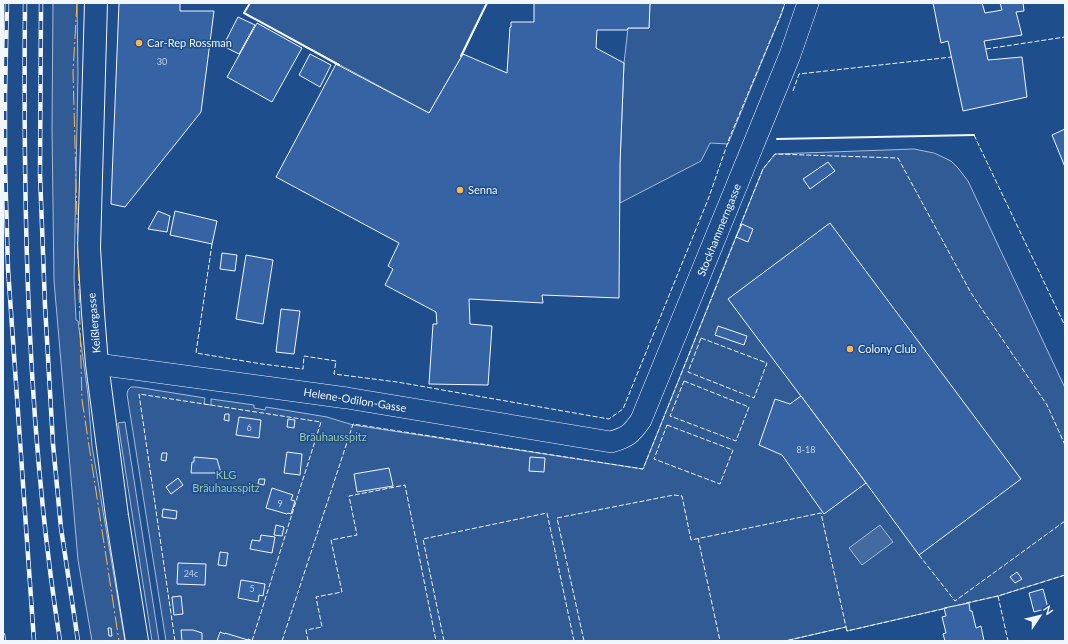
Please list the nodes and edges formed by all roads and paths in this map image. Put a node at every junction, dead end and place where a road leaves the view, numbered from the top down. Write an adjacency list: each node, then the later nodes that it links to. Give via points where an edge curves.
1 (96, 3): 3 (street, Keißlergasse, via 89,248)
2 (808, 3): 4 (street, Stockhammerngasse, via 790,55 641,420 633,431)
3 (97, 364): 4 (street, Helene-Odilon-Gasse, via 347,398); 5 (street, Keißlergasse)
4 (611, 442)
5 (137, 641)

